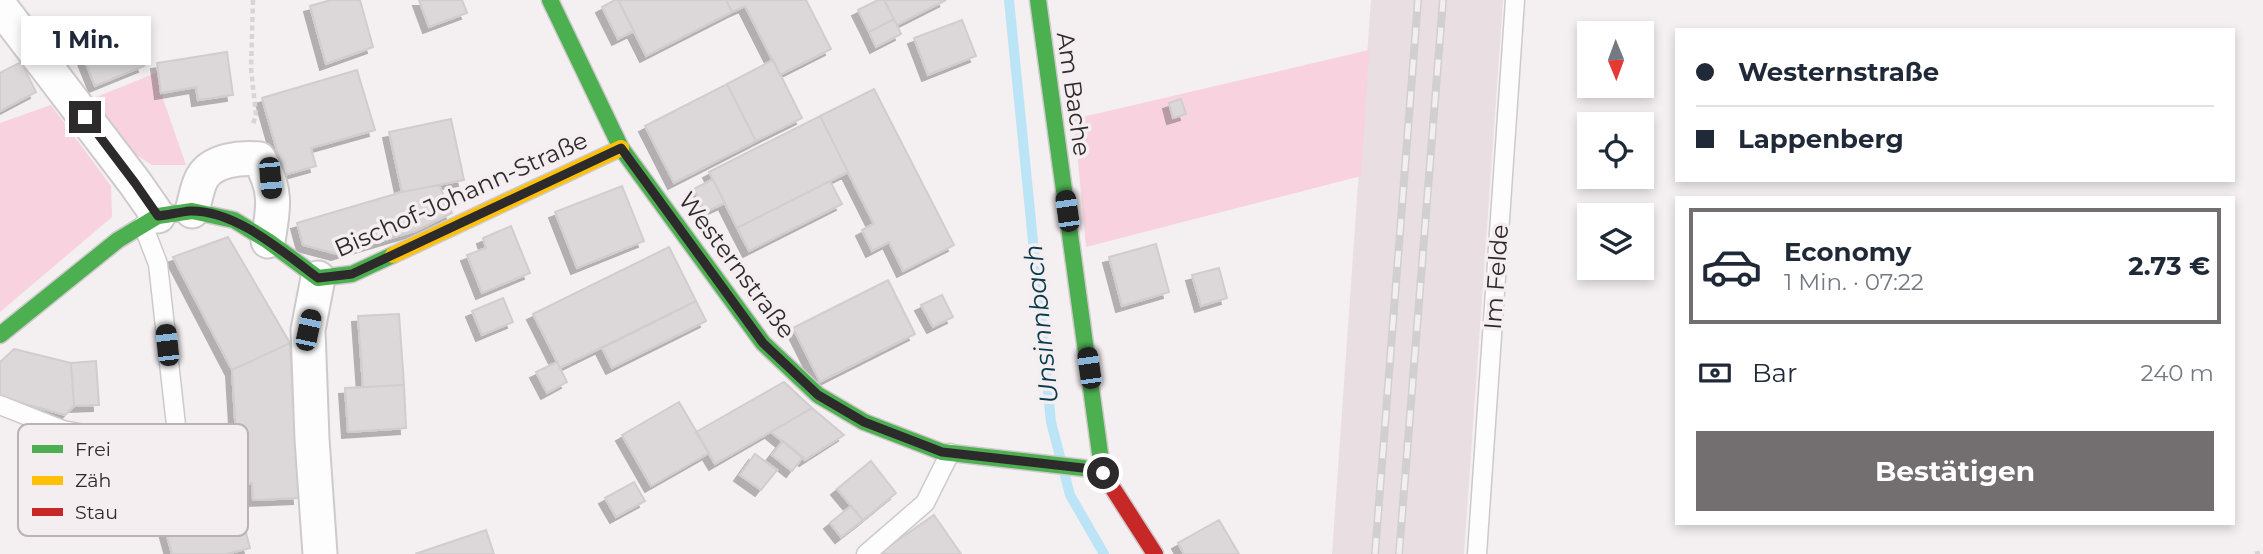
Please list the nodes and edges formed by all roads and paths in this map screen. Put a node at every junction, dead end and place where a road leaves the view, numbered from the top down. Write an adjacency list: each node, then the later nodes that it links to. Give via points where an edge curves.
1 (253, 0): 7 (path, via 251,68 256,115)
2 (550, 0): 6 (street, Westernstraße)
3 (1038, 0): 17 (street, Am Bache)
4 (1515, 0): 22 (lane, Im Felde)
5 (0, 6): 9 (street, via 135,183)
6 (621, 148): 11 (street, Bischof-Johann-Straße, via 352,274); 16 (street, Westernstraße, via 763,343 818,395 864,422)
7 (243, 158): 8 (street, via 219,164 202,176); 10 (street, via 259,159 270,178 273,212)
8 (192, 211): 9 (street, Bischof-Johann-Straße); 10 (street, Bischof-Johann-Straße, via 234,220)
9 (150, 221): 12 (street, Bischof-Johann-Straße, via 118,240); 15 (lane)
10 (268, 241): 11 (street, Bischof-Johann-Straße)
11 (318, 278): 19 (street, via 308,330)
12 (0, 335)
13 (0, 405): 14 (lane)
14 (48, 424)
15 (176, 424)
16 (950, 453): 17 (street, Westernstraße); 20 (lane, via 925,503)
17 (1103, 473): 21 (street, Am Bache)
18 (2263, 552): 23 (path)
19 (320, 554)
20 (866, 554)
21 (1156, 554)
22 (1477, 554)
23 (2255, 554)

